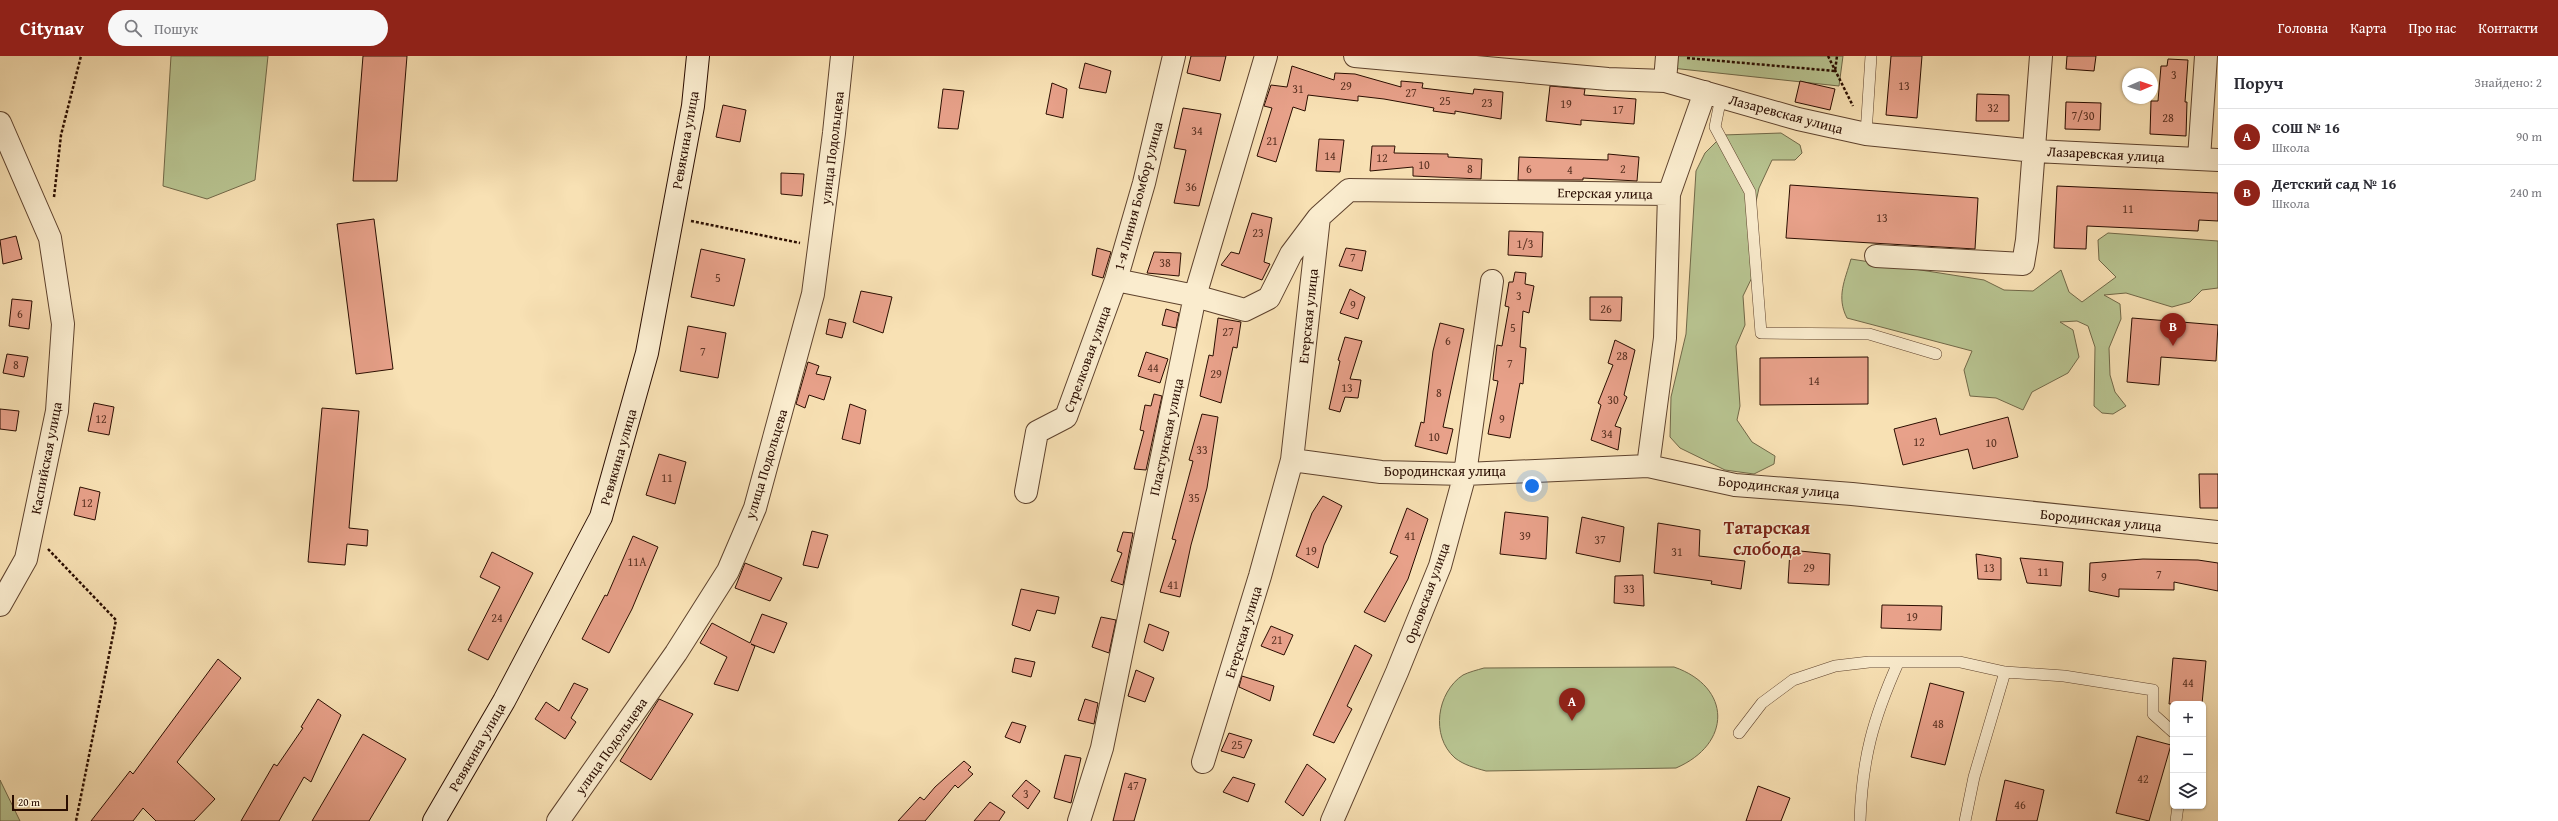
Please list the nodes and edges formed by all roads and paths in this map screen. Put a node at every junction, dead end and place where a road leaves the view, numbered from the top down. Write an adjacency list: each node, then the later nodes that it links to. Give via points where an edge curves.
1 (81, 56): 21 (path, via 61,135)
2 (698, 56): 44 (street, Ревякина улица, via 692,106 647,353 601,518 504,701)
3 (842, 56): 24 (street, улица Подольцева)
4 (1174, 56): 26 (street, 1-я Линия Бомбор улица, via 1144,183)
5 (1266, 56): 28 (street, Пластунская улица)
6 (1356, 56): 14 (street, Лазаревская улица, via 1608,79)
7 (1828, 56): 13 (path)
8 (1837, 56): 13 (path)
9 (1871, 56): 17 (lane)
10 (2041, 56): 18 (street)
11 (2206, 56): 19 (street)
12 (1673, 57): 13 (path); 14 (street)
13 (1835, 71): 17 (path)
14 (1665, 81): 15 (street, Лазаревская улица)
15 (1713, 94): 17 (street, Лазаревская улица, via 1798,119); 20 (street); 29 (lane, via 1714,127 1750,192 1761,333 1869,334)
16 (0, 123): 34 (street, Каспийская улица, via 50,238 63,324 57,411)
17 (1866, 134): 18 (street, Лазаревская улица)
18 (2035, 151): 19 (street, Лазаревская улица); 25 (street, via 2023,264)
19 (2208, 159)
20 (1669, 194): 22 (street, Егерская улица, via 1349,190); 31 (street, via 1665,338)
21 (54, 198)
22 (1319, 217): 28 (street, 1-я Линия Бомбор улица, via 1291,254 1269,298 1245,310); 30 (street, Егерская улица)
23 (688, 221): 24 (path)
24 (819, 247): 45 (street, улица Подольцева, via 813,294 776,437 755,508 728,571 676,653)
25 (1876, 256)
26 (1116, 280): 28 (street, 1-я Линия Бомбор улица); 33 (street, Стрелковая улица, via 1066,417 1037,432)
27 (1492, 281): 32 (street, Орловская улица)
28 (1195, 296): 46 (street, Пластунская улица, via 1102,748)
29 (1936, 354)
30 (1292, 460): 32 (street, Бородинская улица, via 1381,472); 41 (street, Егерская улица, via 1260,576)
31 (1648, 466): 32 (street, Бородинская улица); 35 (street, Бородинская улица, via 1735,485 1852,494)
32 (1465, 474): 47 (street, Орловская улица, via 1440,566 1398,672)
33 (1026, 492)
34 (31, 532): 36 (street, Каспийская улица, via 26,559); 43 (path, via 116,620)
35 (2218, 532)
36 (0, 605)
37 (1898, 663): 38 (lane, via 1930,660 1960,662); 40 (lane, via 1869,662 1835,666 1793,680 1762,703); 48 (lane, via 1882,699 1865,756)
38 (2005, 672): 39 (lane, via 2064,676 2153,690 2153,714); 49 (lane, via 1974,777)
39 (2170, 729)
40 (1739, 733)
41 (1203, 762)
42 (2178, 809): 50 (lane)
43 (76, 821)
44 (434, 821)
45 (558, 821)
46 (1080, 821)
47 (1332, 821)
48 (1860, 821)
49 (1964, 821)
50 (2176, 821)

